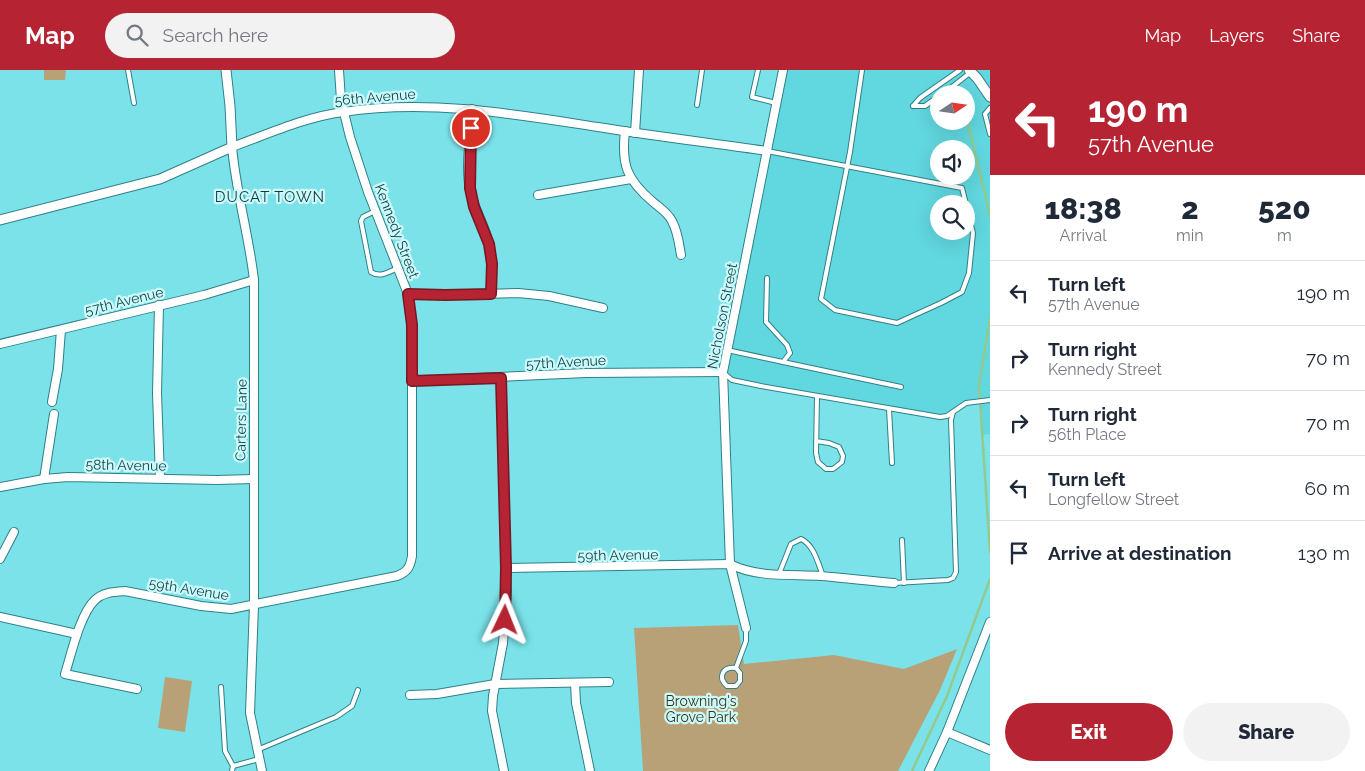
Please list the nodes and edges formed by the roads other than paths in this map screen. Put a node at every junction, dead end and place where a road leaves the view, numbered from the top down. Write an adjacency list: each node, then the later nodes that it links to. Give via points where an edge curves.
1 (128, 70): 16 (lane)
2 (226, 70): 25 (street, Carters Lane)
3 (339, 70): 21 (street, Kennedy Street)
4 (639, 70): 23 (street)
5 (702, 70): 18 (lane)
6 (758, 70): 17 (lane, via 752,97)
7 (783, 70): 17 (street, Nicholson Street)
8 (862, 70): 27 (lane)
9 (960, 70): 11 (lane)
10 (973, 72): 12 (lane); 14 (street)
11 (939, 85)
12 (955, 85)
13 (930, 91): 15 (lane, via 913,106)
14 (990, 97)
15 (930, 102)
16 (134, 103)
17 (776, 103): 26 (street, Nicholson Street)
18 (697, 106)
19 (472, 109): 21 (street, 56th Avenue, via 407,107); 22 (street, 56th Avenue); 39 (street, via 470,188 489,244)
20 (989, 111): 24 (lane, via 985,114)
21 (343, 112): 25 (street, 56th Avenue, via 300,122); 31 (street, Kennedy Street)
22 (625, 131): 23 (street, 56th Avenue); 28 (street, via 623,147)
23 (635, 132): 26 (street, 56th Avenue)
24 (990, 134)
25 (232, 147): 32 (street, 56th Avenue, via 160,179); 37 (street, Carters Lane)
26 (767, 151): 27 (lane); 44 (street, Nicholson Street)
27 (848, 165): 30 (lane, via 962,188); 33 (lane, via 821,299 835,310 897,323 941,303 962,292 970,274)
28 (631, 179): 29 (street); 34 (street, via 670,217)
29 (538, 195)
30 (964, 195)
31 (375, 211): 35 (street, Kennedy Street); 35 (lane, via 361,221 371,272 385,274)
32 (0, 220)
33 (972, 240)
34 (681, 255)
35 (398, 268): 38 (street, Kennedy Street)
36 (766, 278): 45 (lane, via 766,322 788,345 790,353)
37 (254, 280): 40 (street, 57th Avenue); 60 (street, Carters Lane)
38 (408, 294): 39 (street); 48 (street, Kennedy Street, via 412,325)
39 (491, 294): 41 (street, via 549,296)
40 (159, 305): 42 (street, 57th Avenue); 58 (street, via 157,393)
41 (603, 308)
42 (61, 330): 43 (street, 57th Avenue); 52 (street)
43 (0, 344)
44 (727, 350): 45 (lane); 46 (street, Nicholson Street)
45 (783, 362): 49 (lane)
46 (723, 372): 47 (street, 57th Avenue, via 586,373); 50 (lane, via 732,380); 65 (street, Nicholson Street)
47 (501, 378): 48 (street, 57th Avenue); 66 (street)
48 (412, 381): 68 (street, Kennedy Street, via 412,556 408,570)
49 (901, 386)
50 (817, 396): 53 (lane); 56 (lane)
51 (989, 400): 54 (lane, via 966,403)
52 (52, 402)
53 (889, 409): 54 (lane, via 940,417); 57 (lane)
54 (953, 412): 71 (lane, via 956,572 948,580)
55 (54, 414): 59 (street)
56 (816, 441): 56 (lane, via 818,462 826,469 833,469 842,462 838,446)
57 (892, 463)
58 (160, 478): 59 (street, 58th Avenue); 60 (street, 58th Avenue)
59 (44, 479): 61 (street, 58th Avenue)
60 (253, 479): 72 (street, Carters Lane)
61 (0, 487)
62 (14, 532): 64 (street)
63 (902, 540): 71 (lane)
64 (0, 559)
65 (730, 564): 66 (street, 59th Avenue); 67 (street, 59th Avenue, via 745,571); 75 (street, Nicholson Street)
66 (506, 568): 81 (street, via 505,620)
67 (779, 574): 69 (street, 59th Avenue); 69 (lane, via 791,544 801,539 813,551)
68 (397, 576): 72 (street, 59th Avenue)
69 (823, 576): 70 (street, 59th Avenue)
70 (894, 583): 71 (lane)
71 (904, 583)
72 (254, 605): 76 (street, 59th Avenue, via 218,608 125,591 112,592 95,600); 87 (street, Carters Lane, via 250,712)
73 (0, 617): 76 (street)
74 (990, 622): 77 (street)
75 (746, 628): 78 (lane, via 746,641)
76 (77, 634): 83 (street, 59th Avenue, via 65,674)
77 (987, 640): 86 (street)
78 (736, 668): 78 (lane, via 723,671 722,680 727,686 736,686 740,681 740,672)
79 (609, 682): 80 (street)
80 (575, 683): 81 (street); 94 (street)
81 (495, 684): 85 (street); 93 (street, via 492,711)
82 (221, 687): 90 (lane, via 225,751)
83 (137, 689)
84 (358, 690): 87 (lane, via 352,706 336,718)
85 (410, 695)
86 (948, 732): 88 (street); 95 (street)
87 (257, 750): 89 (street, Carters Lane)
88 (990, 750)
89 (259, 759): 90 (lane); 92 (street, Carters Lane)
90 (233, 766): 91 (lane)
91 (232, 771)
92 (262, 771)
93 (504, 771)
94 (590, 771)
95 (929, 771)

